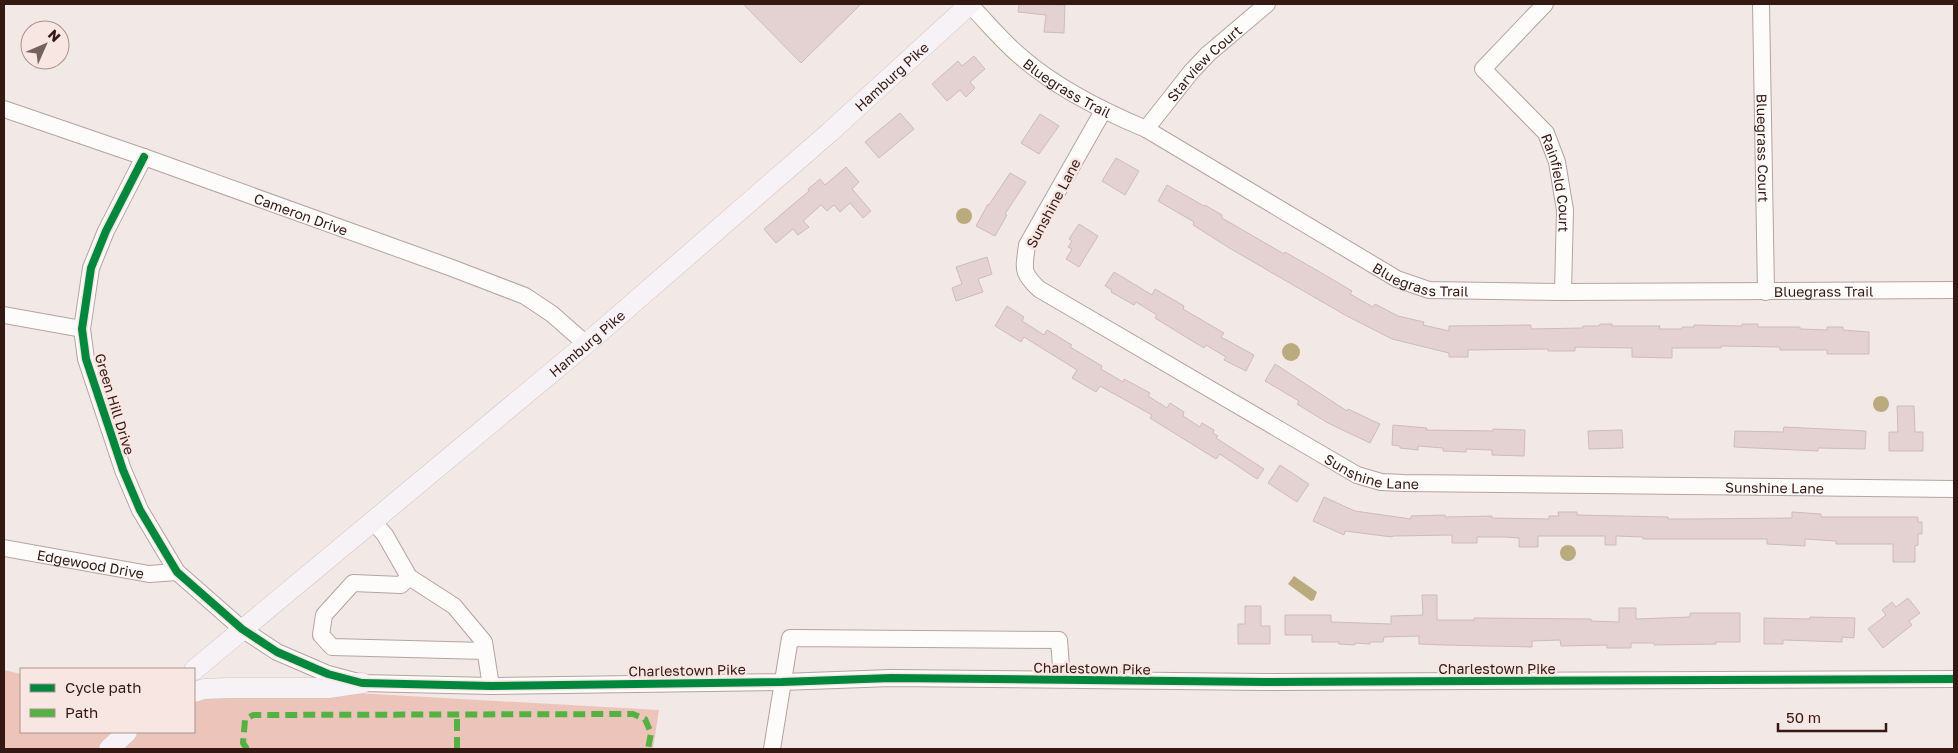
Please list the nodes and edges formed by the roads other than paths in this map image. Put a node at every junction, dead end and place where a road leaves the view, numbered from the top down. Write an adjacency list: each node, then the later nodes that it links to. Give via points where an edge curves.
1 (970, 4): 6 (street, Bluegrass Trail, via 1020,56); 14 (main road, Hamburg Pike, via 830,132)
2 (1268, 4): 7 (street, Starview Court, via 1190,72)
3 (1545, 4): 10 (street, Rainfield Court, via 1483,69 1546,133 1557,162 1565,210)
4 (1762, 4): 11 (street, Bluegrass Court)
5 (4, 109): 8 (street, Cameron Drive)
6 (1103, 111): 7 (street, Bluegrass Trail); 15 (street, Sunshine Lane, via 1027,245 1027,277 1039,289 1357,475 1381,482 1404,483)
7 (1146, 129): 10 (street, Bluegrass Trail, via 1397,279 1429,290)
8 (144, 157): 13 (street, Green Hill Drive, via 91,268); 14 (street, Cameron Drive, via 525,296 552,314)
9 (1954, 290): 11 (street, Bluegrass Trail)
10 (1563, 292): 11 (street, Bluegrass Trail)
11 (1766, 292)
12 (4, 315): 13 (street)
13 (82, 329): 18 (street, Green Hill Drive, via 86,359 122,470 140,510)
14 (586, 344): 16 (main road, Hamburg Pike)
15 (1954, 489)
16 (373, 522): 19 (street, via 385,535); 20 (main road, Hamburg Pike)
17 (4, 548): 18 (street, Edgewood Drive, via 149,574)
18 (177, 572): 20 (street, Green Hill Drive)
19 (408, 577): 21 (street, via 454,606 484,642); 21 (street, via 401,585 353,583 324,615 321,636 332,647)
20 (242, 629): 22 (main road, Hamburg Pike); 26 (street, Charlestown Pike, via 277,652 328,674)
21 (485, 651): 27 (street)
22 (195, 669)
23 (1062, 679): 24 (street, Charlestown Pike, via 1265,682); 25 (street, Charlestown Pike, via 891,678); 25 (street, via 1060,640 790,638)
24 (1954, 679)
25 (782, 682): 27 (street, Charlestown Pike); 31 (street)
26 (362, 683): 27 (street, Charlestown Pike); 28 (main road, via 328,688 227,688)
27 (491, 686)
28 (195, 692)
29 (126, 733): 30 (main road)
30 (109, 749)
31 (772, 749)

